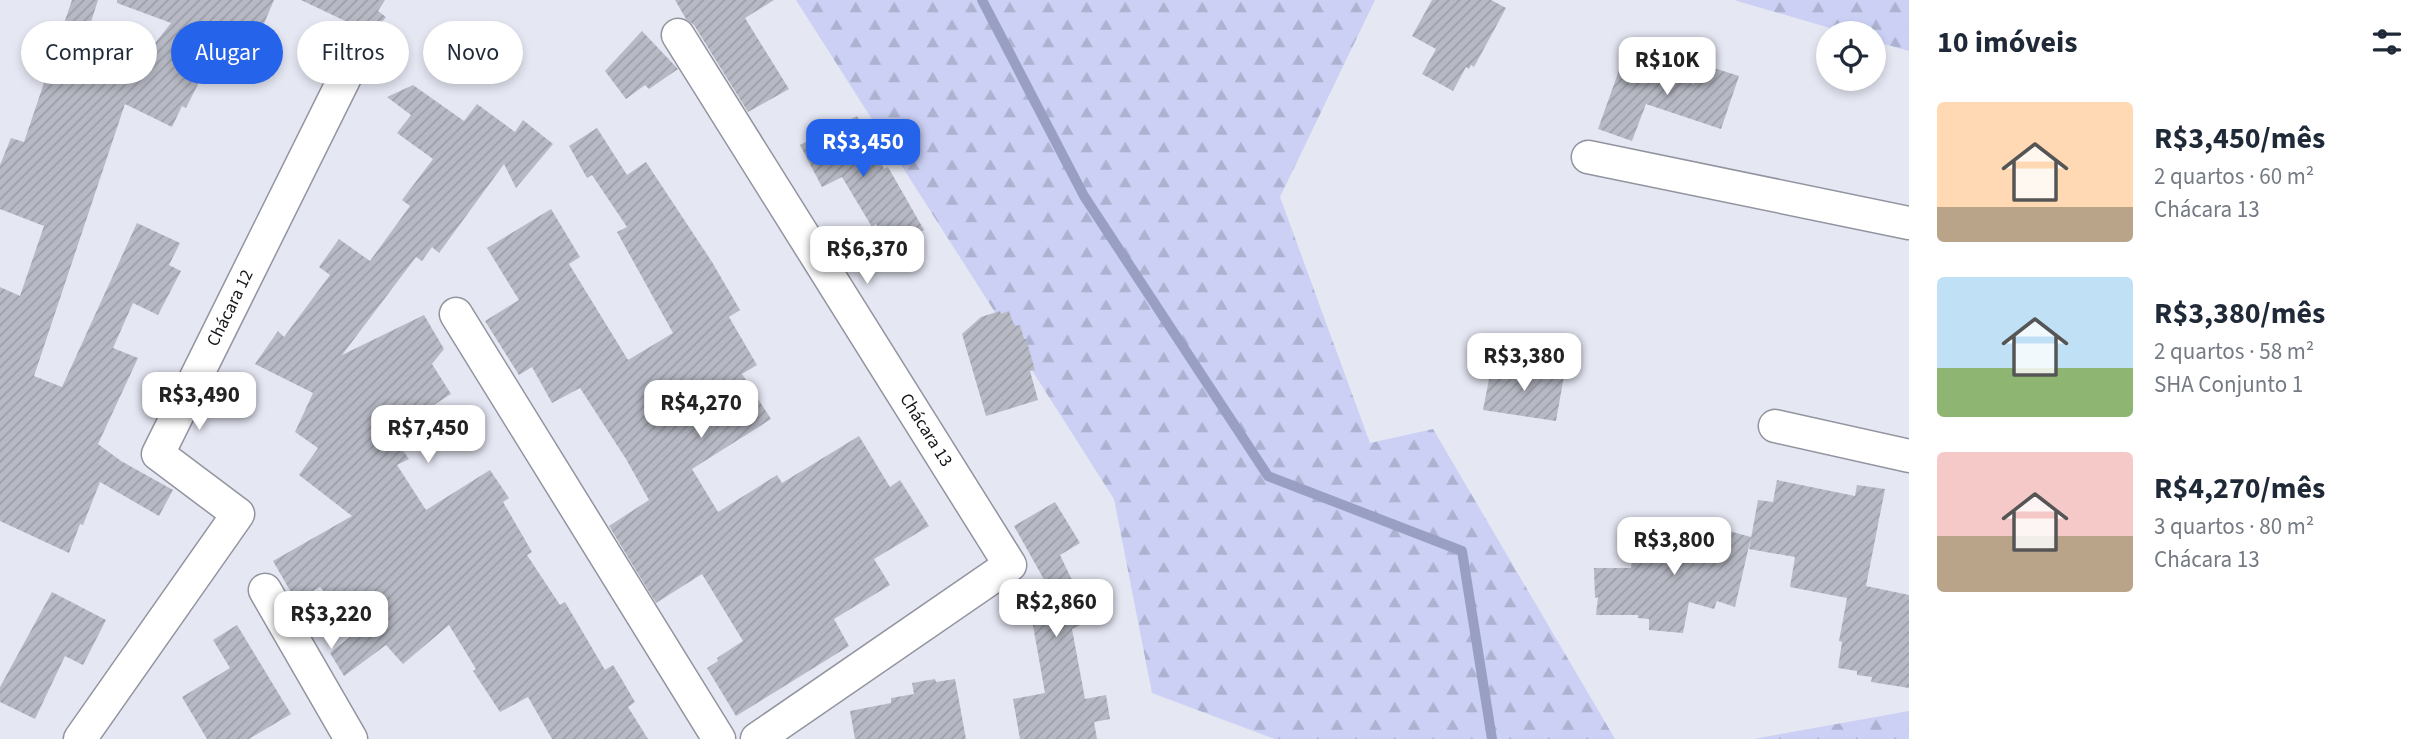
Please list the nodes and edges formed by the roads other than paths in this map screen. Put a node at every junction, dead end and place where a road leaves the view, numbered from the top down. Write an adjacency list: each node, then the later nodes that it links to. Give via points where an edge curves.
1 (678, 35): 12 (street, Chácara 13, via 1010,565)
2 (342, 84): 9 (street, Chácara 12, via 158,454 238,514)
3 (1588, 157): 4 (street)
4 (1909, 223)
5 (456, 314): 11 (street)
6 (1775, 426): 7 (street)
7 (1909, 456)
8 (265, 590): 10 (street)
9 (80, 739)
10 (351, 739)
11 (719, 739)
12 (757, 739)

